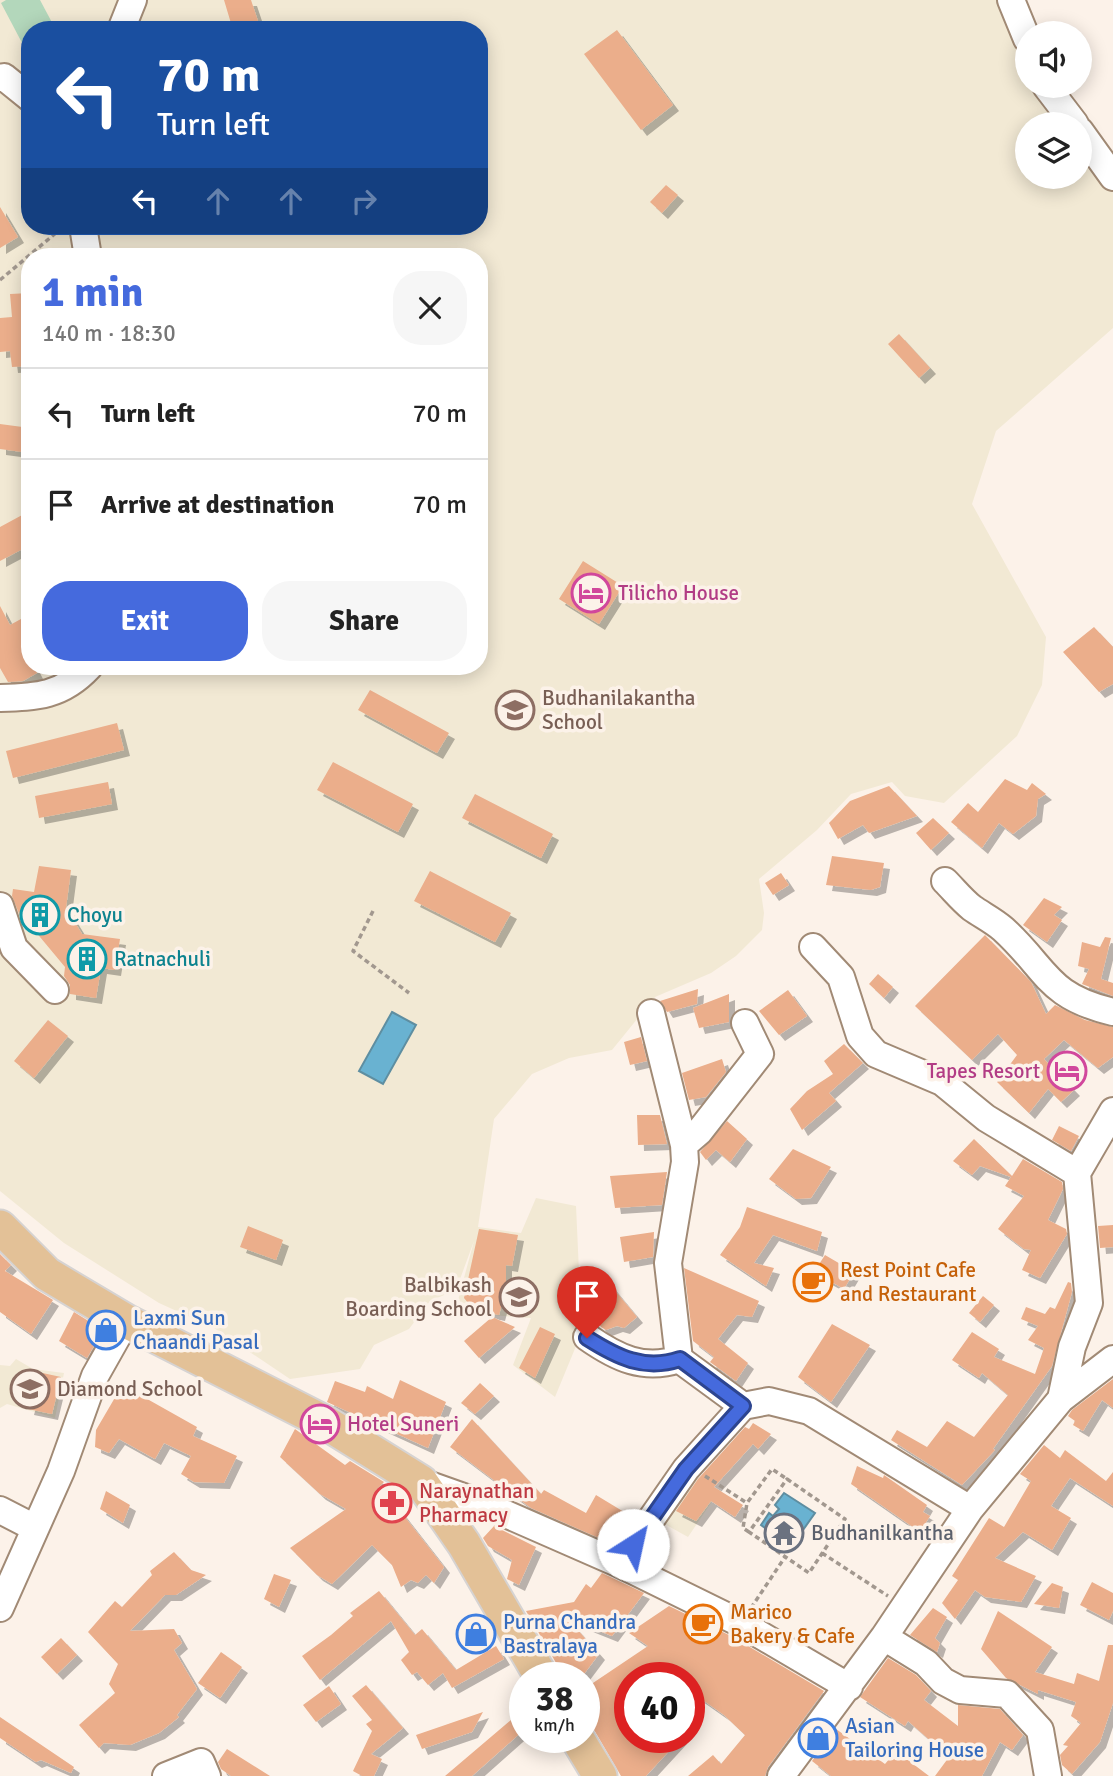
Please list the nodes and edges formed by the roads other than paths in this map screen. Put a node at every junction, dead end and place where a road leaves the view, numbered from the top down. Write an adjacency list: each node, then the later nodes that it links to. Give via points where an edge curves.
1 (133, 0): 3 (street)
2 (1011, 0): 4 (street)
3 (125, 21)
4 (1020, 21)
5 (0, 78): 6 (street)
6 (21, 91)
7 (1055, 98): 8 (street)
8 (1066, 112)
9 (1092, 148): 10 (street)
10 (1113, 177)
11 (81, 675): 12 (street, via 41,697)
12 (0, 698)
13 (945, 881): 17 (street, via 1018,944 1053,986 1075,1000)
14 (0, 906): 16 (street, via 14,948)
15 (813, 947): 22 (street, via 841,977 860,1036 876,1054 942,1082 986,1118)
16 (55, 990)
17 (1113, 1012)
18 (651, 1013): 21 (street)
19 (745, 1023): 21 (street, via 760,1054)
20 (1113, 1111): 22 (street)
21 (684, 1145): 26 (street, via 668,1263)
22 (1077, 1173): 28 (street, via 1089,1303 1072,1347)
23 (0, 1227): 24 (main road, via 47,1274)
24 (126, 1321): 30 (main road, via 326,1423); 33 (street, via 95,1376)
25 (587, 1338): 26 (street, via 642,1364 660,1366)
26 (680, 1359): 29 (street)
27 (1111, 1360): 28 (street)
28 (1061, 1399): 31 (street)
29 (743, 1406): 31 (street, via 769,1401 809,1411); 34 (street, via 688,1466)
30 (421, 1482): 34 (street); 37 (main road, via 464,1544)
31 (970, 1509): 36 (street)
32 (0, 1510): 33 (street)
33 (35, 1528): 35 (street)
34 (620, 1564): 38 (street, via 740,1623)
35 (0, 1608)
36 (884, 1637): 38 (street); 44 (street, via 960,1690 1007,1694 1040,1730)
37 (533, 1662)
38 (849, 1687): 40 (street)
39 (586, 1753): 43 (main road)
40 (786, 1774)
41 (166, 1776): 42 (street, via 201,1762)
42 (207, 1776)
43 (600, 1776)
44 (1048, 1776)

